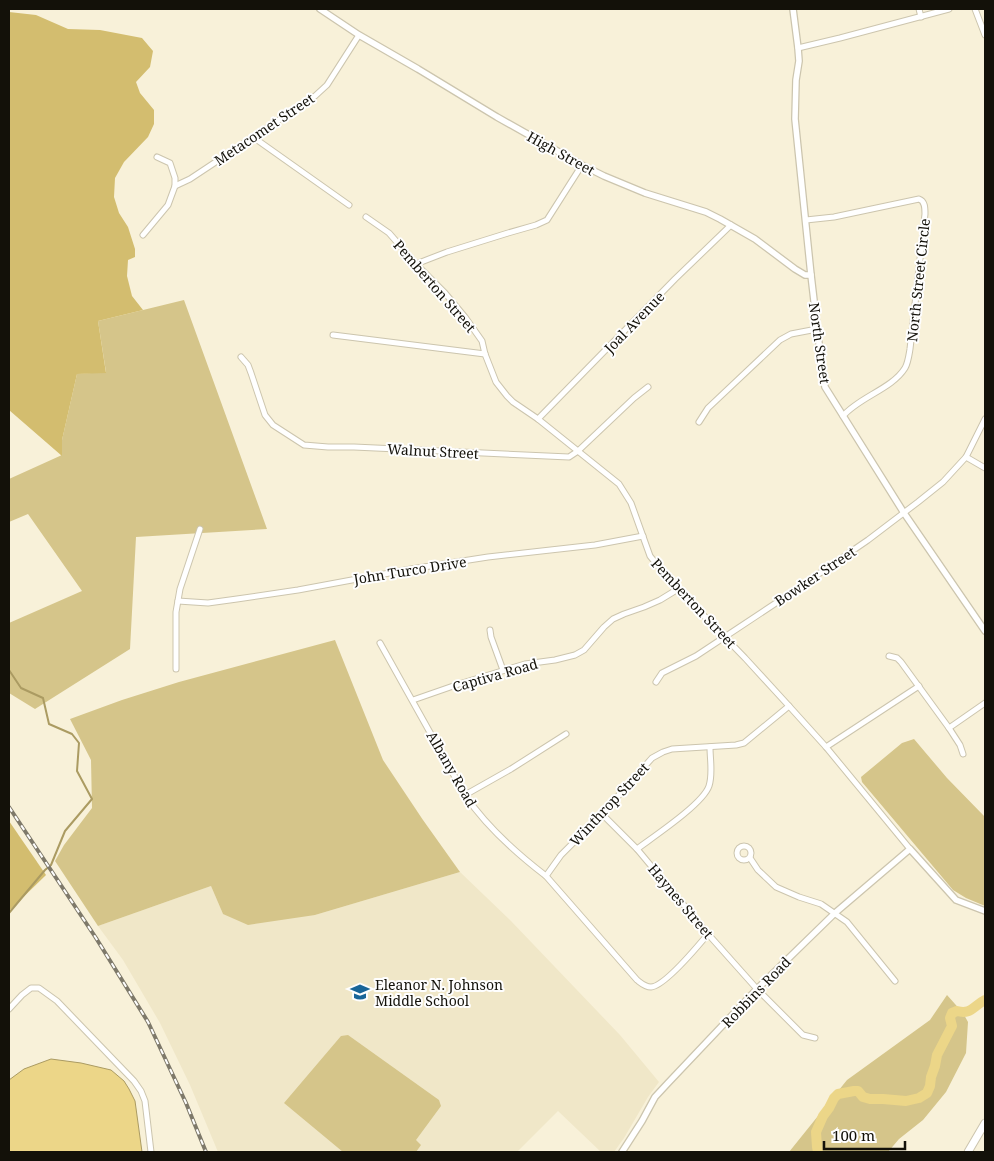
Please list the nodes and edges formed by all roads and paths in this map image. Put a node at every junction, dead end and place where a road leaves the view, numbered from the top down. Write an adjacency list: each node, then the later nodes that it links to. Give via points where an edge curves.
1 (320, 9): 8 (street, High Street)
2 (793, 9): 9 (street, North Street)
3 (919, 9): 6 (street)
4 (949, 9): 6 (street)
5 (976, 9): 7 (street)
6 (921, 16): 9 (street)
7 (985, 35)
8 (359, 36): 10 (street, Metacomet Street, via 327,85); 12 (street, High Street)
9 (798, 48): 16 (street, North Street, via 795,119)
10 (253, 138): 13 (street, Metacomet Street); 14 (street)
11 (157, 157): 13 (street, via 170,163)
12 (582, 164): 17 (street, High Street, via 645,193 706,212); 19 (street, via 547,220)
13 (175, 186): 18 (street, via 168,205)
14 (349, 205)
15 (366, 217): 19 (street, Pemberton Street, via 389,233)
16 (806, 220): 20 (street, North Street); 26 (street, North Street Circle, via 919,199 924,204 910,349 905,368 894,380 848,409)
17 (731, 225): 20 (street, High Street, via 795,269); 27 (street, Joal Avenue)
18 (143, 234)
19 (416, 264): 23 (street, Pemberton Street, via 465,317 482,341)
20 (811, 275): 21 (street, North Street)
21 (817, 329): 26 (street, North Street, via 825,387); 29 (street, via 791,334 780,340 708,408)
22 (333, 334): 23 (street)
23 (485, 354): 27 (street, Pemberton Street, via 496,382 513,402)
24 (241, 357): 30 (street, Walnut Street, via 248,365 265,415 273,424 308,446 566,457)
25 (648, 387): 30 (street, Walnut Street)
26 (843, 416): 33 (street, North Street)
27 (538, 419): 30 (street, Pemberton Street)
28 (985, 419): 31 (street, Bowker Street)
29 (699, 422)
30 (578, 450): 35 (street, Pemberton Street, via 619,484 631,503)
31 (966, 457): 32 (street); 33 (street, Bowker Street, via 943,482)
32 (985, 468)
33 (904, 513): 39 (street, North Street); 40 (street, Bowker Street)
34 (200, 529): 37 (street)
35 (643, 536): 36 (street, Pemberton Street, via 650,556); 37 (street, John Turco Drive, via 430,566 237,599 208,603)
36 (678, 590): 40 (street, Pemberton Street); 44 (street, Captiva Road, via 613,619 584,650 575,655)
37 (178, 601): 43 (street)
38 (490, 630): 44 (street)
39 (985, 631)
40 (724, 637): 45 (street, Bowker Street, via 662,673); 49 (street, Pemberton Street)
41 (380, 644): 47 (street, Albany Road)
42 (889, 656): 46 (street, via 901,662)
43 (176, 669)
44 (503, 670): 47 (street, Captiva Road)
45 (656, 682)
46 (919, 686): 50 (street); 53 (street)
47 (413, 700): 55 (street, Albany Road)
48 (985, 703): 50 (street)
49 (789, 706): 52 (street, Winthrop Street, via 744,743); 53 (street, Pemberton Street)
50 (949, 728): 54 (street)
51 (566, 734): 55 (street)
52 (710, 747): 56 (street, Winthrop Street, via 672,749 652,758); 57 (street, via 712,775 706,793)
53 (826, 747): 58 (street, Pemberton Street)
54 (963, 754)
55 (465, 795): 60 (street, Albany Road, via 498,834)
56 (602, 814): 57 (street, Haynes Street); 60 (street, Winthrop Street, via 561,855)
57 (637, 849): 63 (street, Haynes Street)
58 (910, 849): 61 (street, Pemberton Street, via 956,900); 62 (street, Robbins Road)
59 (750, 858): 62 (street, via 776,887 821,904)
60 (546, 876): 63 (street, Albany Road, via 636,980 645,986 661,983)
61 (985, 911)
62 (835, 913): 64 (street, via 847,922); 65 (street, Robbins Road)
63 (708, 934): 65 (street, Haynes Street)
64 (895, 981)
65 (757, 989): 67 (street, Haynes Street, via 802,1035); 70 (street, Robbins Road, via 655,1097)
66 (9, 1009): 69 (street, via 31,988 39,988 57,1001 141,1091)
67 (814, 1038)
68 (985, 1123): 71 (main road)
69 (151, 1152)
70 (622, 1152)
71 (968, 1152)

